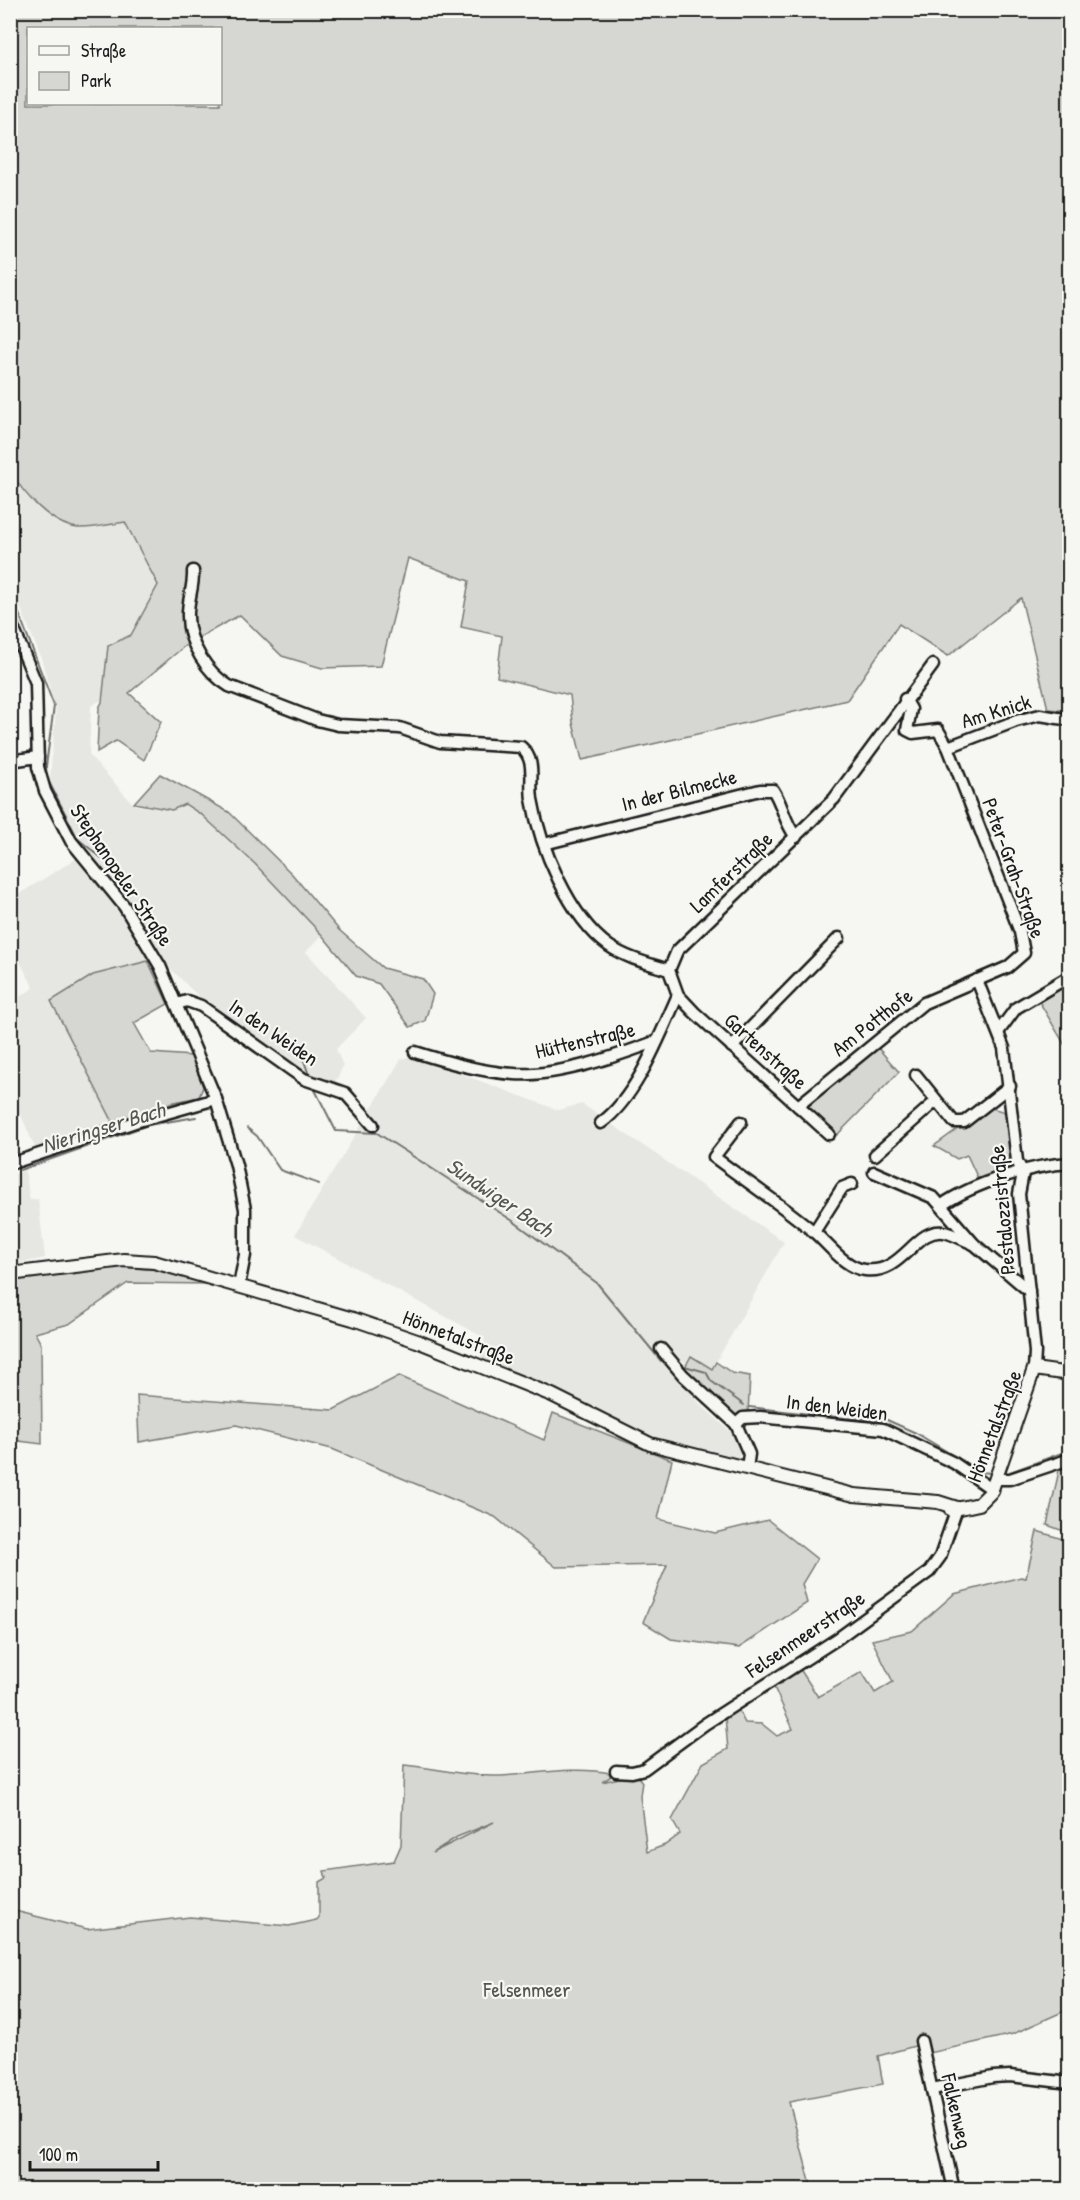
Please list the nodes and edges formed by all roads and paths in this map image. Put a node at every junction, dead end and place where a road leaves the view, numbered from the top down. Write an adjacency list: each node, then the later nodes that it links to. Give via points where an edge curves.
1 (193, 571): 10 (street, via 188,616 191,638 218,679 317,720 400,728 440,742 521,747 530,758 536,819)
2 (10, 620): 7 (street, Stephanopeler Straße, via 36,683)
3 (933, 664): 4 (street, Lamferstraße)
4 (905, 699): 6 (street, Am Knick, via 911,709 907,730 938,730); 9 (street, Lamferstraße, via 834,799)
5 (1070, 720): 6 (street, Am Knick, via 1032,717)
6 (948, 747): 14 (street, Peter-Grah-Straße, via 1024,942 1024,953 1017,961)
7 (38, 757): 8 (street); 16 (street, Stephanopeler Straße, via 45,791 66,832 124,906 164,972)
8 (10, 760)
9 (796, 837): 10 (street, In der Bilmecke, via 787,826 773,790 760,790); 12 (street, Lamferstraße, via 677,951)
10 (544, 844): 12 (street, via 561,882 590,929 611,947)
11 (839, 938): 19 (street)
12 (669, 970): 15 (street)
13 (1070, 976): 17 (street, via 1016,1008)
14 (978, 980): 17 (street, Pestalozzistraße); 25 (street, Am Potthofe, via 924,1003)
15 (678, 995): 18 (street); 19 (street, Gartenstraße)
16 (177, 1004): 23 (street, Stephanopeler Straße); 28 (street, In den Weiden, via 187,1001 201,1006 304,1079 345,1093)
17 (999, 1031): 22 (street, Pestalozzistraße)
18 (657, 1041): 20 (street, Hüttenstraße, via 566,1069 516,1074); 27 (street, via 632,1088 613,1115)
19 (732, 1047): 25 (street, Gartenstraße)
20 (415, 1052)
21 (916, 1075): 24 (street)
22 (1010, 1086): 24 (street, via 964,1122 954,1122); 34 (street, Pestalozzistraße, via 1017,1161)
23 (216, 1099): 32 (street); 40 (street, Stephanopeler Straße, via 245,1209 245,1255)
24 (936, 1101): 30 (street)
25 (798, 1106): 29 (street, Gartenstraße)
26 (741, 1122): 37 (street, via 714,1157)
27 (601, 1123)
28 (373, 1125)
29 (830, 1134)
30 (876, 1155)
31 (1070, 1163): 34 (street, via 1048,1164)
32 (10, 1164)
33 (874, 1172): 36 (street)
34 (1023, 1173): 36 (street, via 1008,1174); 41 (street, Pestalozzistraße, via 1019,1194)
35 (852, 1184): 37 (street, via 842,1188)
36 (942, 1205): 38 (street)
37 (814, 1232): 38 (street, via 862,1270 900,1261 928,1233 944,1232)
38 (974, 1245): 41 (street)
39 (10, 1274): 40 (main road, Hönnetalstraße, via 124,1260 154,1262)
40 (239, 1286): 47 (main road, Hönnetalstraße, via 353,1319 447,1352 552,1395 650,1444)
41 (1029, 1291): 43 (street, Pestalozzistraße)
42 (661, 1349): 45 (street)
43 (1034, 1369): 44 (main road, Hönnetalstraße); 48 (main road, Hönnetalstraße)
44 (1070, 1374)
45 (736, 1424): 47 (street, via 749,1454); 48 (street, In den Weiden, via 743,1418 760,1417 883,1429)
46 (1070, 1459): 48 (street)
47 (747, 1468): 49 (main road, Hönnetalstraße, via 854,1495 937,1510)
48 (995, 1484): 49 (main road, Hönnetalstraße, via 979,1504)
49 (957, 1508): 50 (street, Felsenmeerstraße, via 940,1557 929,1572 644,1769)
50 (616, 1771)
51 (921, 2041): 53 (street, Falkenweg)
52 (1070, 2083): 53 (street, via 1002,2076)
53 (932, 2089): 54 (street, Falkenweg)
54 (954, 2190)

